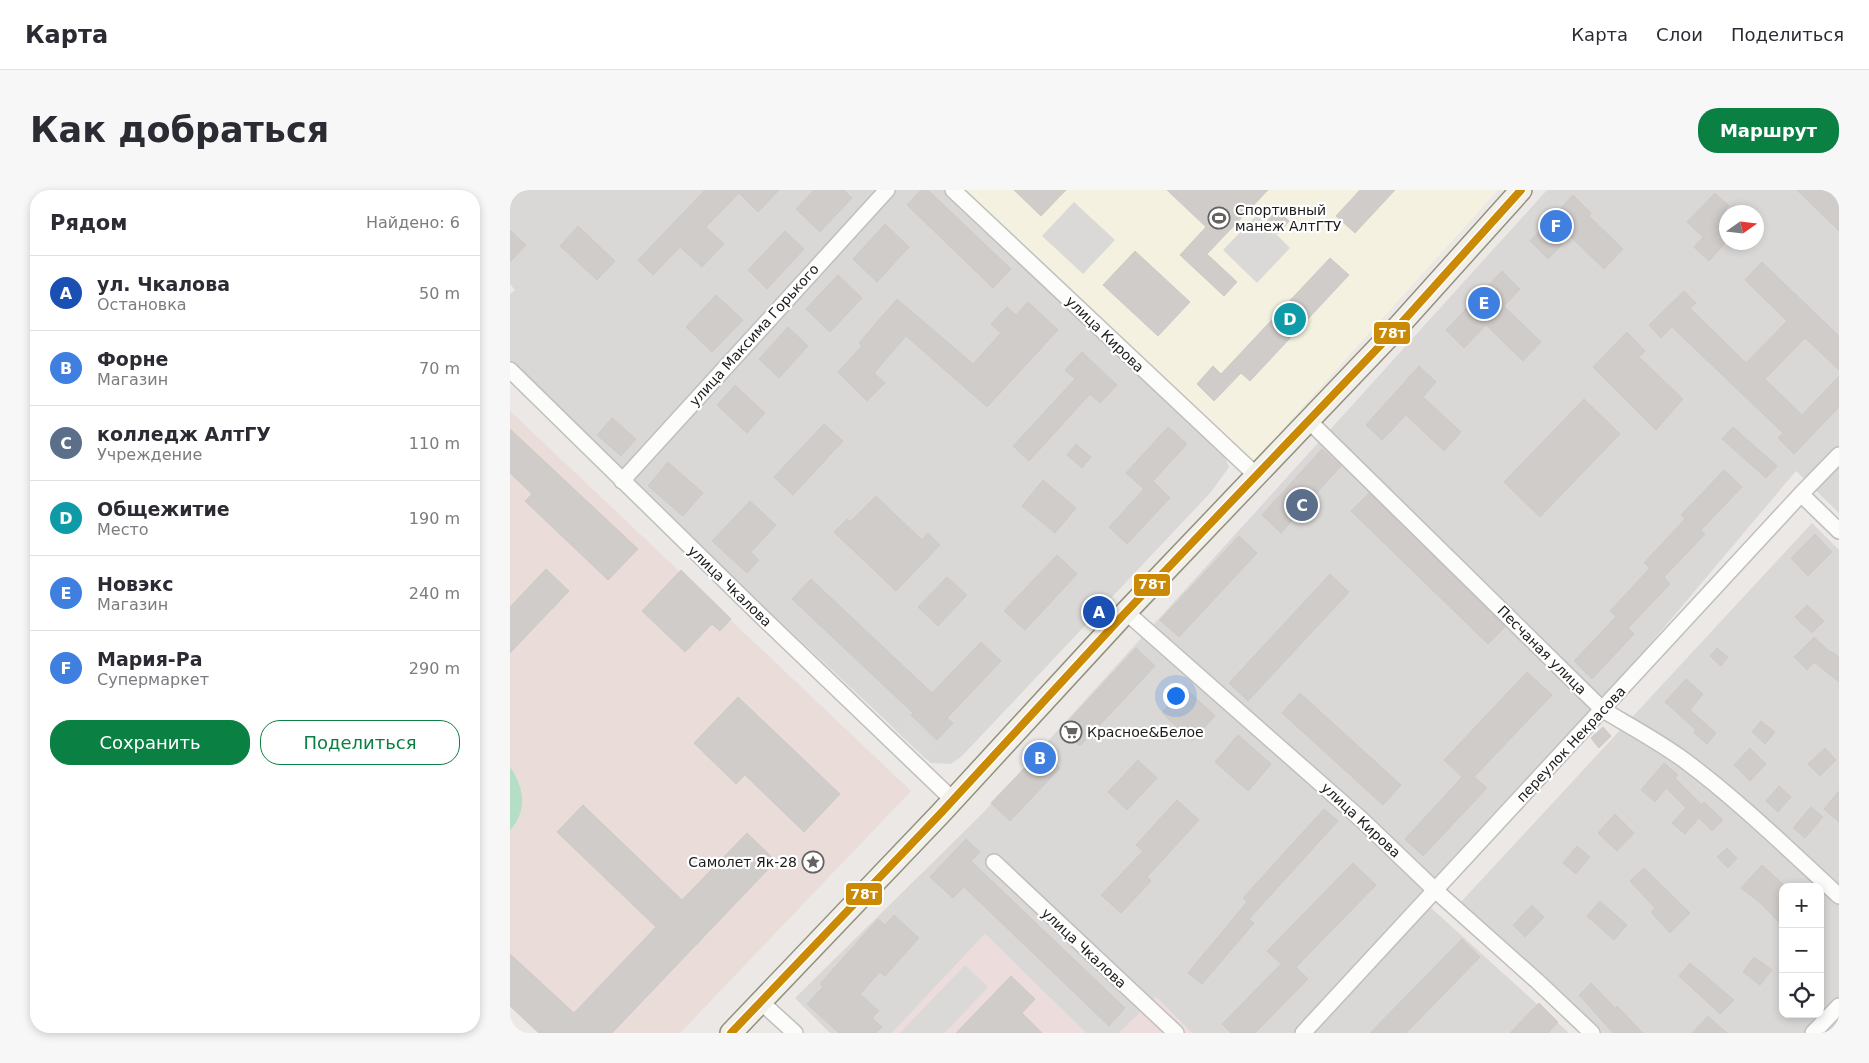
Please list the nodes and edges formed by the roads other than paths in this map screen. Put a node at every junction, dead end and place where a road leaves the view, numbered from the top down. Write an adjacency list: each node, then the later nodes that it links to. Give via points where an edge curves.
1 (887, 190): 8 (street, улица Максима Горького)
2 (953, 190): 7 (street, улица Кирова)
3 (1522, 190): 5 (main road)
4 (510, 370): 8 (street, улица Чкалова)
5 (1308, 420): 7 (main road); 12 (street, Песчаная улица)
6 (1839, 455): 9 (street, переулок Некрасова)
7 (1257, 476): 11 (main road)
8 (622, 481): 13 (street, улица Чкалова)
9 (1801, 494): 10 (street); 12 (street, переулок Некрасова)
10 (1839, 531)
11 (1126, 612): 13 (main road); 15 (street, улица Кирова, via 1362,820)
12 (1602, 710): 15 (street, переулок Некрасова); 16 (street, Песчаная улица, via 1683,759 1744,808)
13 (953, 800): 17 (main road)
14 (994, 862): 21 (street, улица Чкалова)
15 (1435, 890): 22 (street, переулок Некрасова); 23 (street, улица Кирова)
16 (1839, 896)
17 (761, 1002): 19 (main road); 20 (street)
18 (1839, 1006): 24 (street)
19 (731, 1033)
20 (795, 1033)
21 (1176, 1033)
22 (1303, 1033)
23 (1592, 1033)
24 (1813, 1033)

